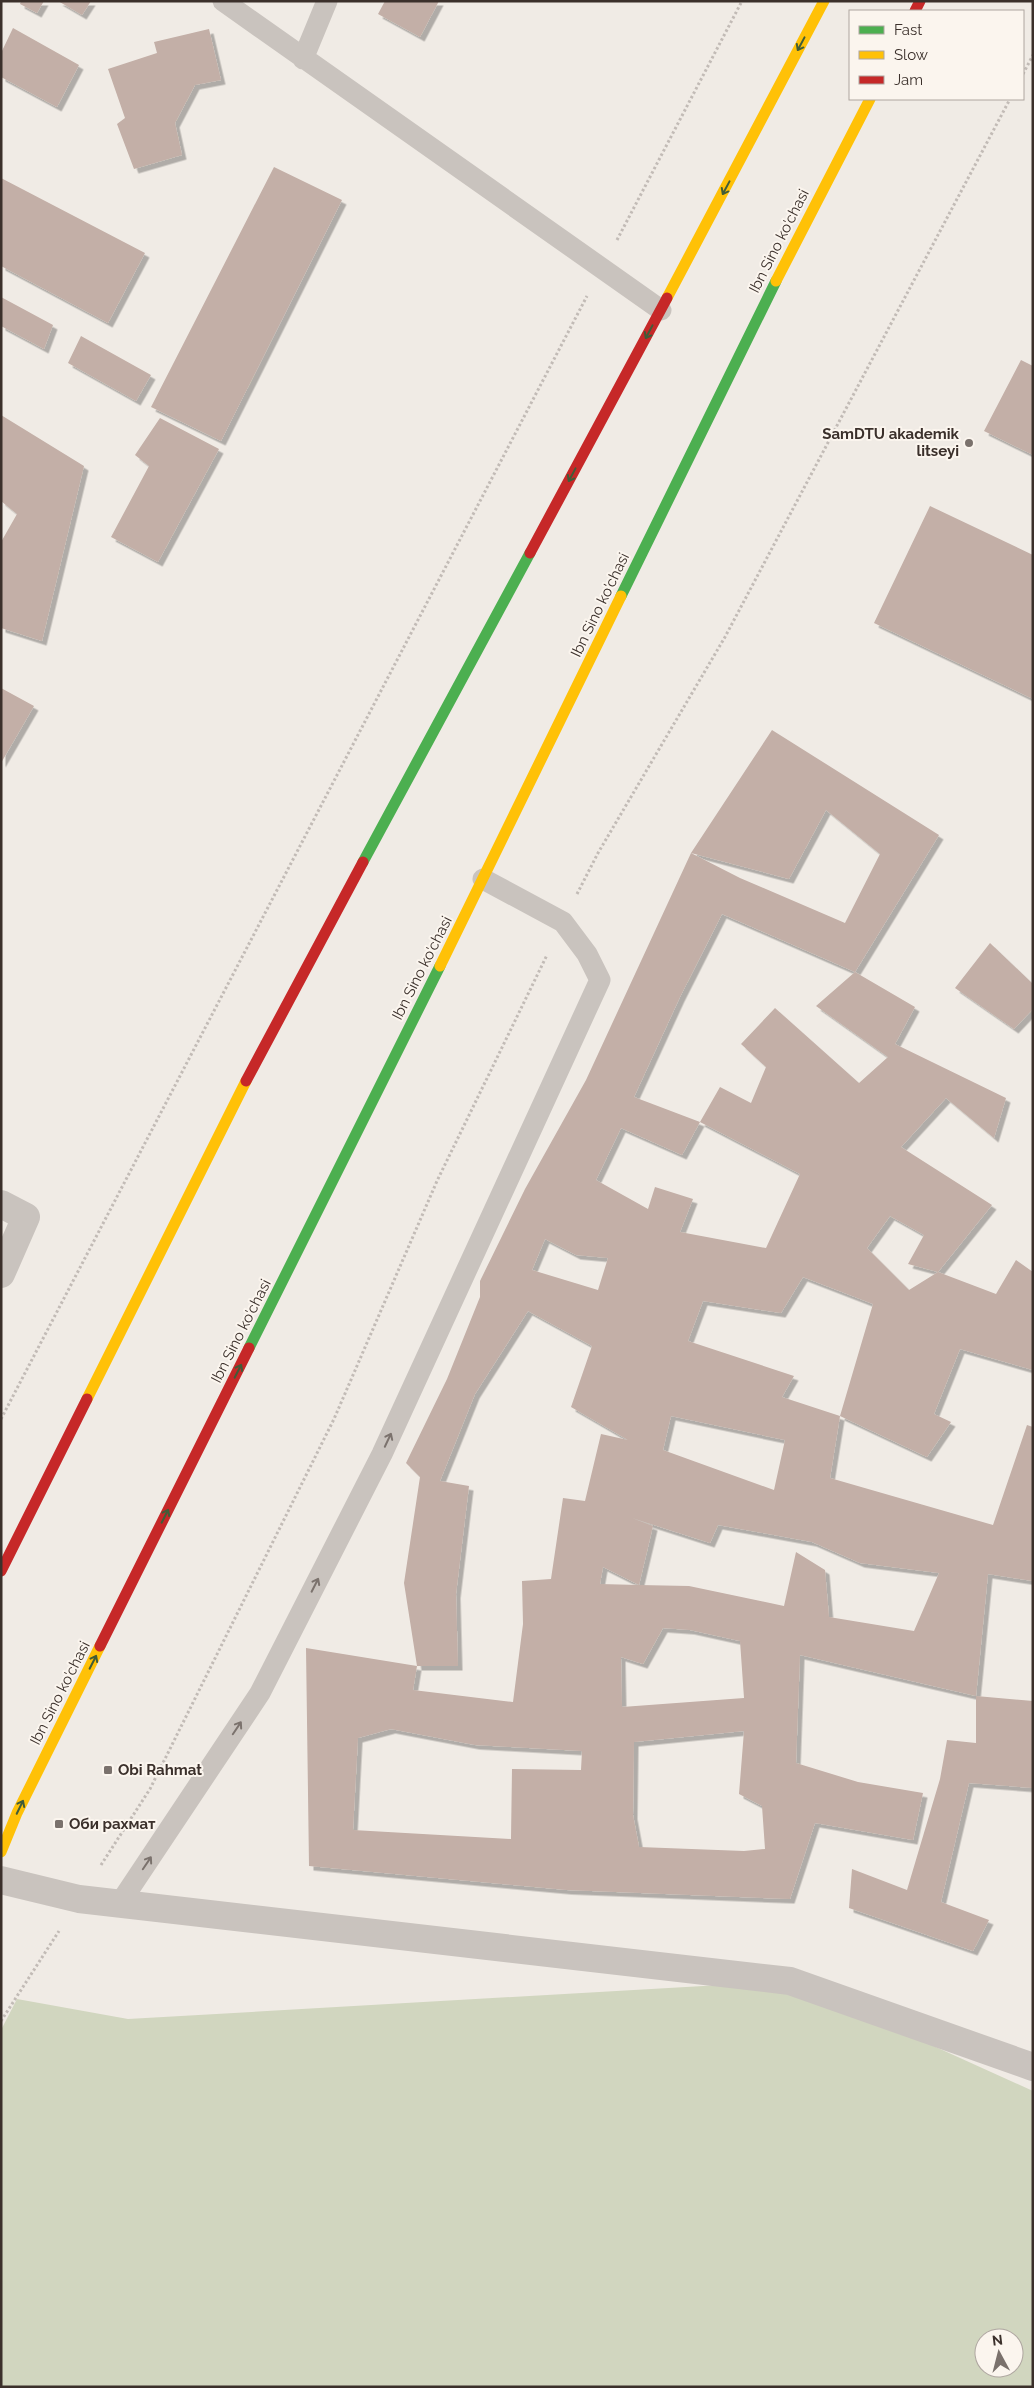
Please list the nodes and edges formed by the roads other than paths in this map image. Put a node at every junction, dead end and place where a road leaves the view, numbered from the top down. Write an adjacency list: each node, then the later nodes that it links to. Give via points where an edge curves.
1 (223, 1): 4 (lane)
2 (328, 1): 4 (lane)
3 (824, 1): 6 (main road, one-way to 6)
4 (303, 58): 6 (lane)
5 (869, 100): 7 (main road, Ibn Sino ko'chasi, via 757,317)
6 (661, 310): 10 (main road, one-way to 10, via 263,1047)
7 (483, 879): 11 (main road, Ibn Sino ko'chasi, one-way to 7, via 17,1813); 13 (lane, one-way to 7, via 260,1693 382,1454 600,980 587,954 563,922)
8 (1, 1204): 9 (street, via 26,1217)
9 (1, 1274)
10 (1, 1571)
11 (1, 1852)
12 (1, 1880): 13 (street, via 79,1899)
13 (120, 1903): 14 (street, via 790,1981)
14 (1033, 2067)

